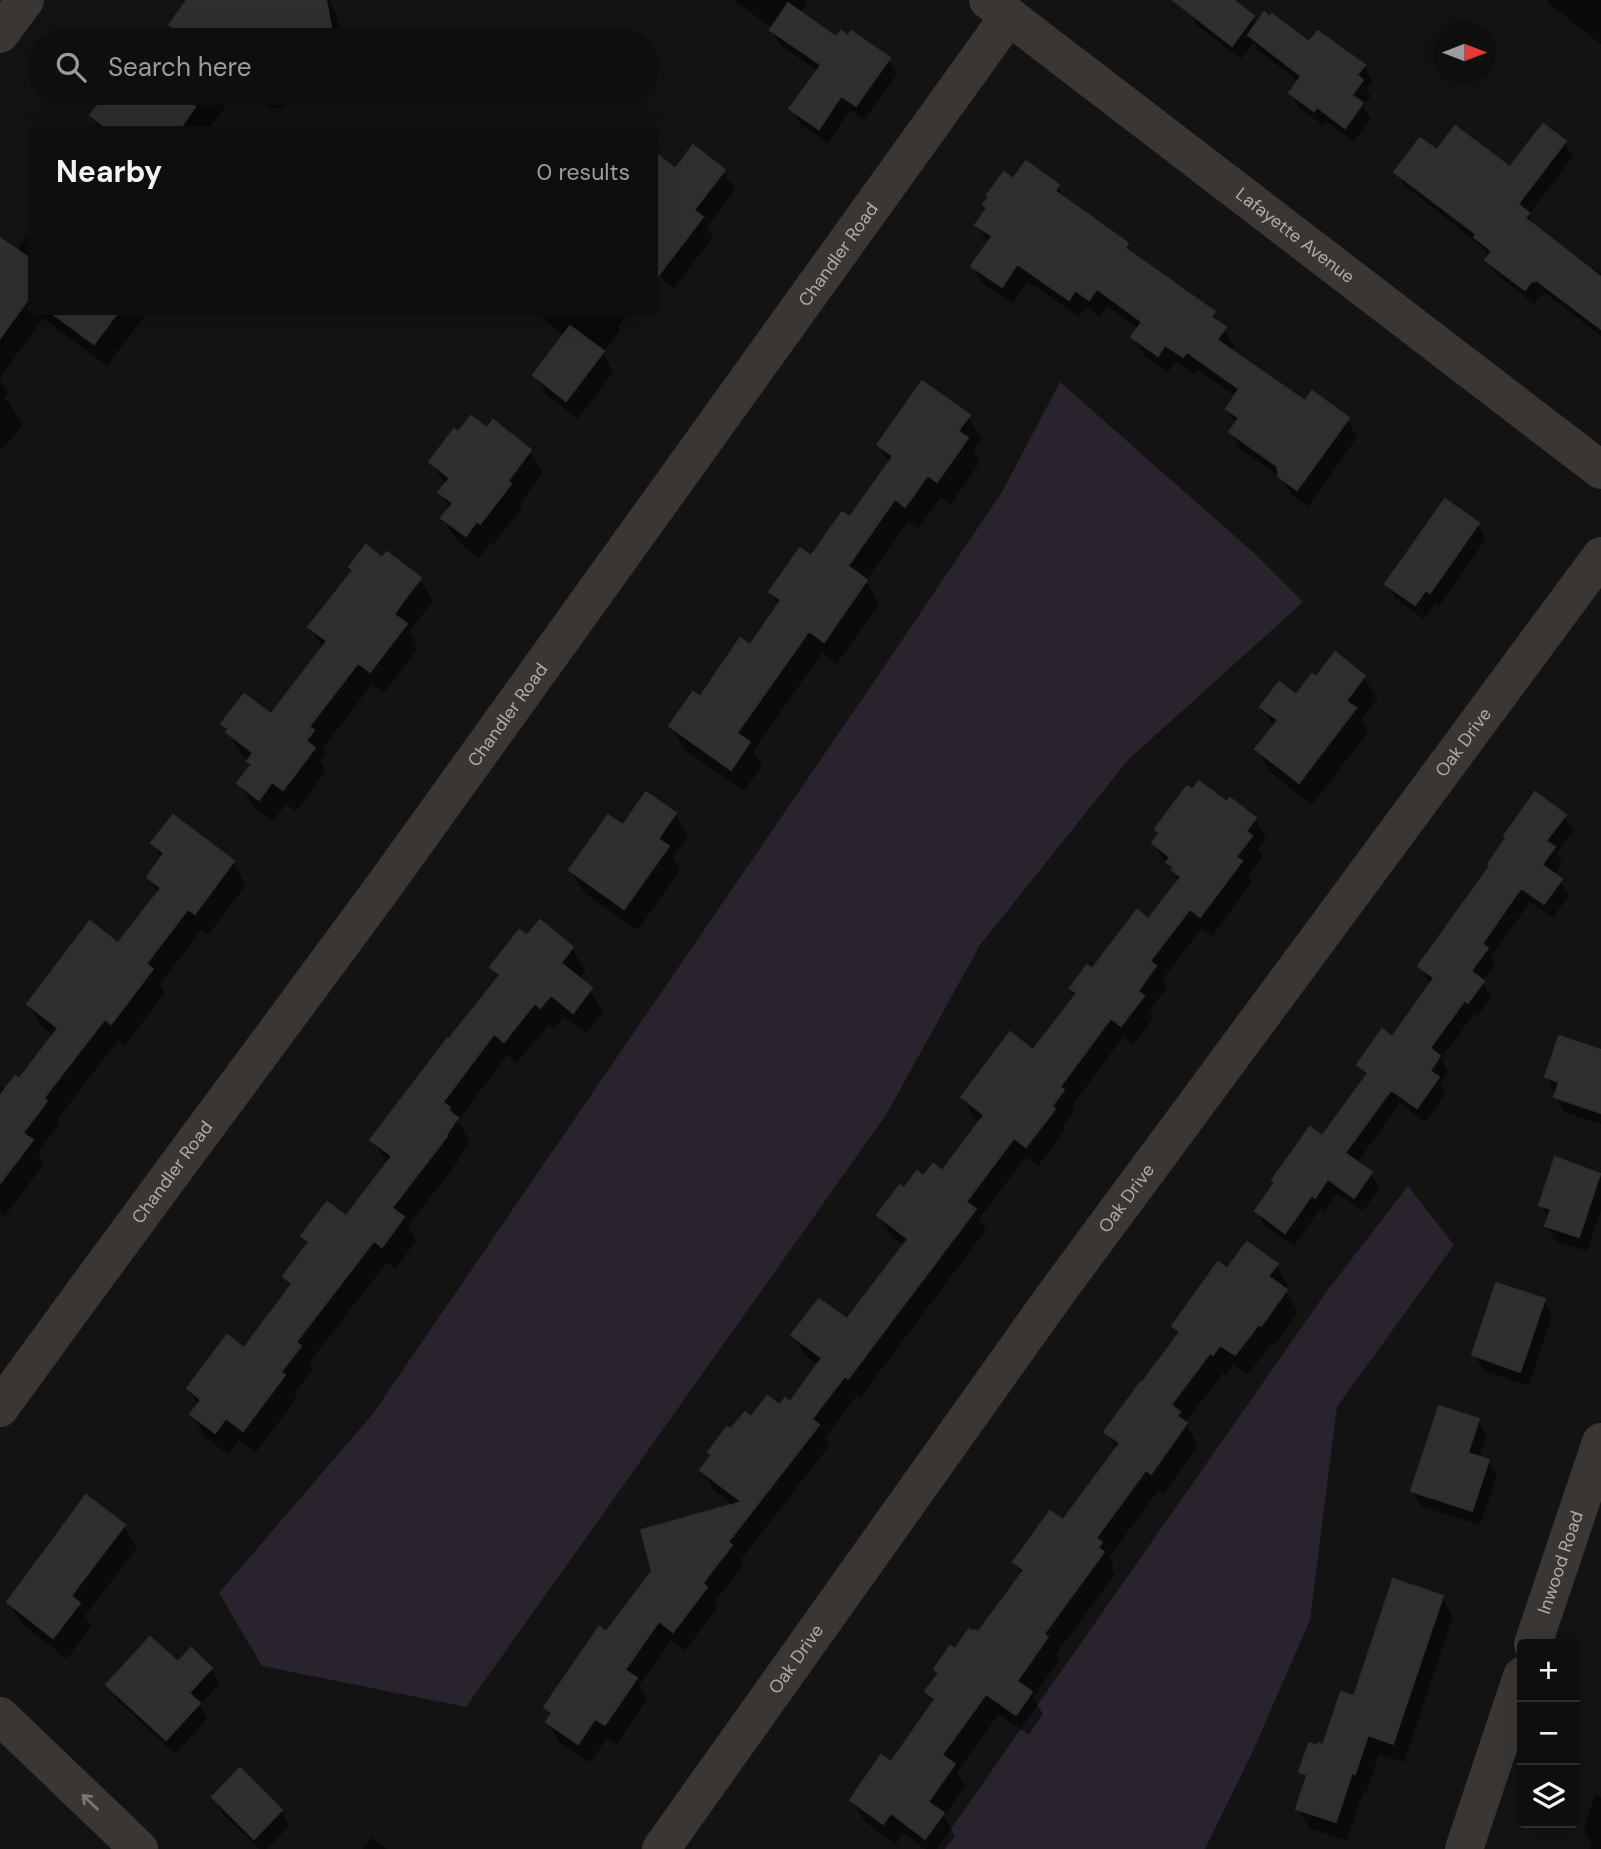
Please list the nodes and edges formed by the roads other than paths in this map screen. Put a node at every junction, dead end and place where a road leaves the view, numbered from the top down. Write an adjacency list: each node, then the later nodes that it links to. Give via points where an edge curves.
1 (25, 0): 3 (street)
2 (999, 8): 4 (street, Lafayette Avenue); 6 (street, Chandler Road, via 785,330)
3 (0, 34)
4 (1601, 470)
5 (1601, 556): 12 (street, Oak Drive, via 1055,1295)
6 (0, 1408)
7 (1601, 1441): 8 (street, Inwood Road)
8 (1535, 1639)
9 (1517, 1691): 13 (street)
10 (0, 1716): 11 (street, one-way to 10)
11 (139, 1849)
12 (661, 1849)
13 (1464, 1849)

